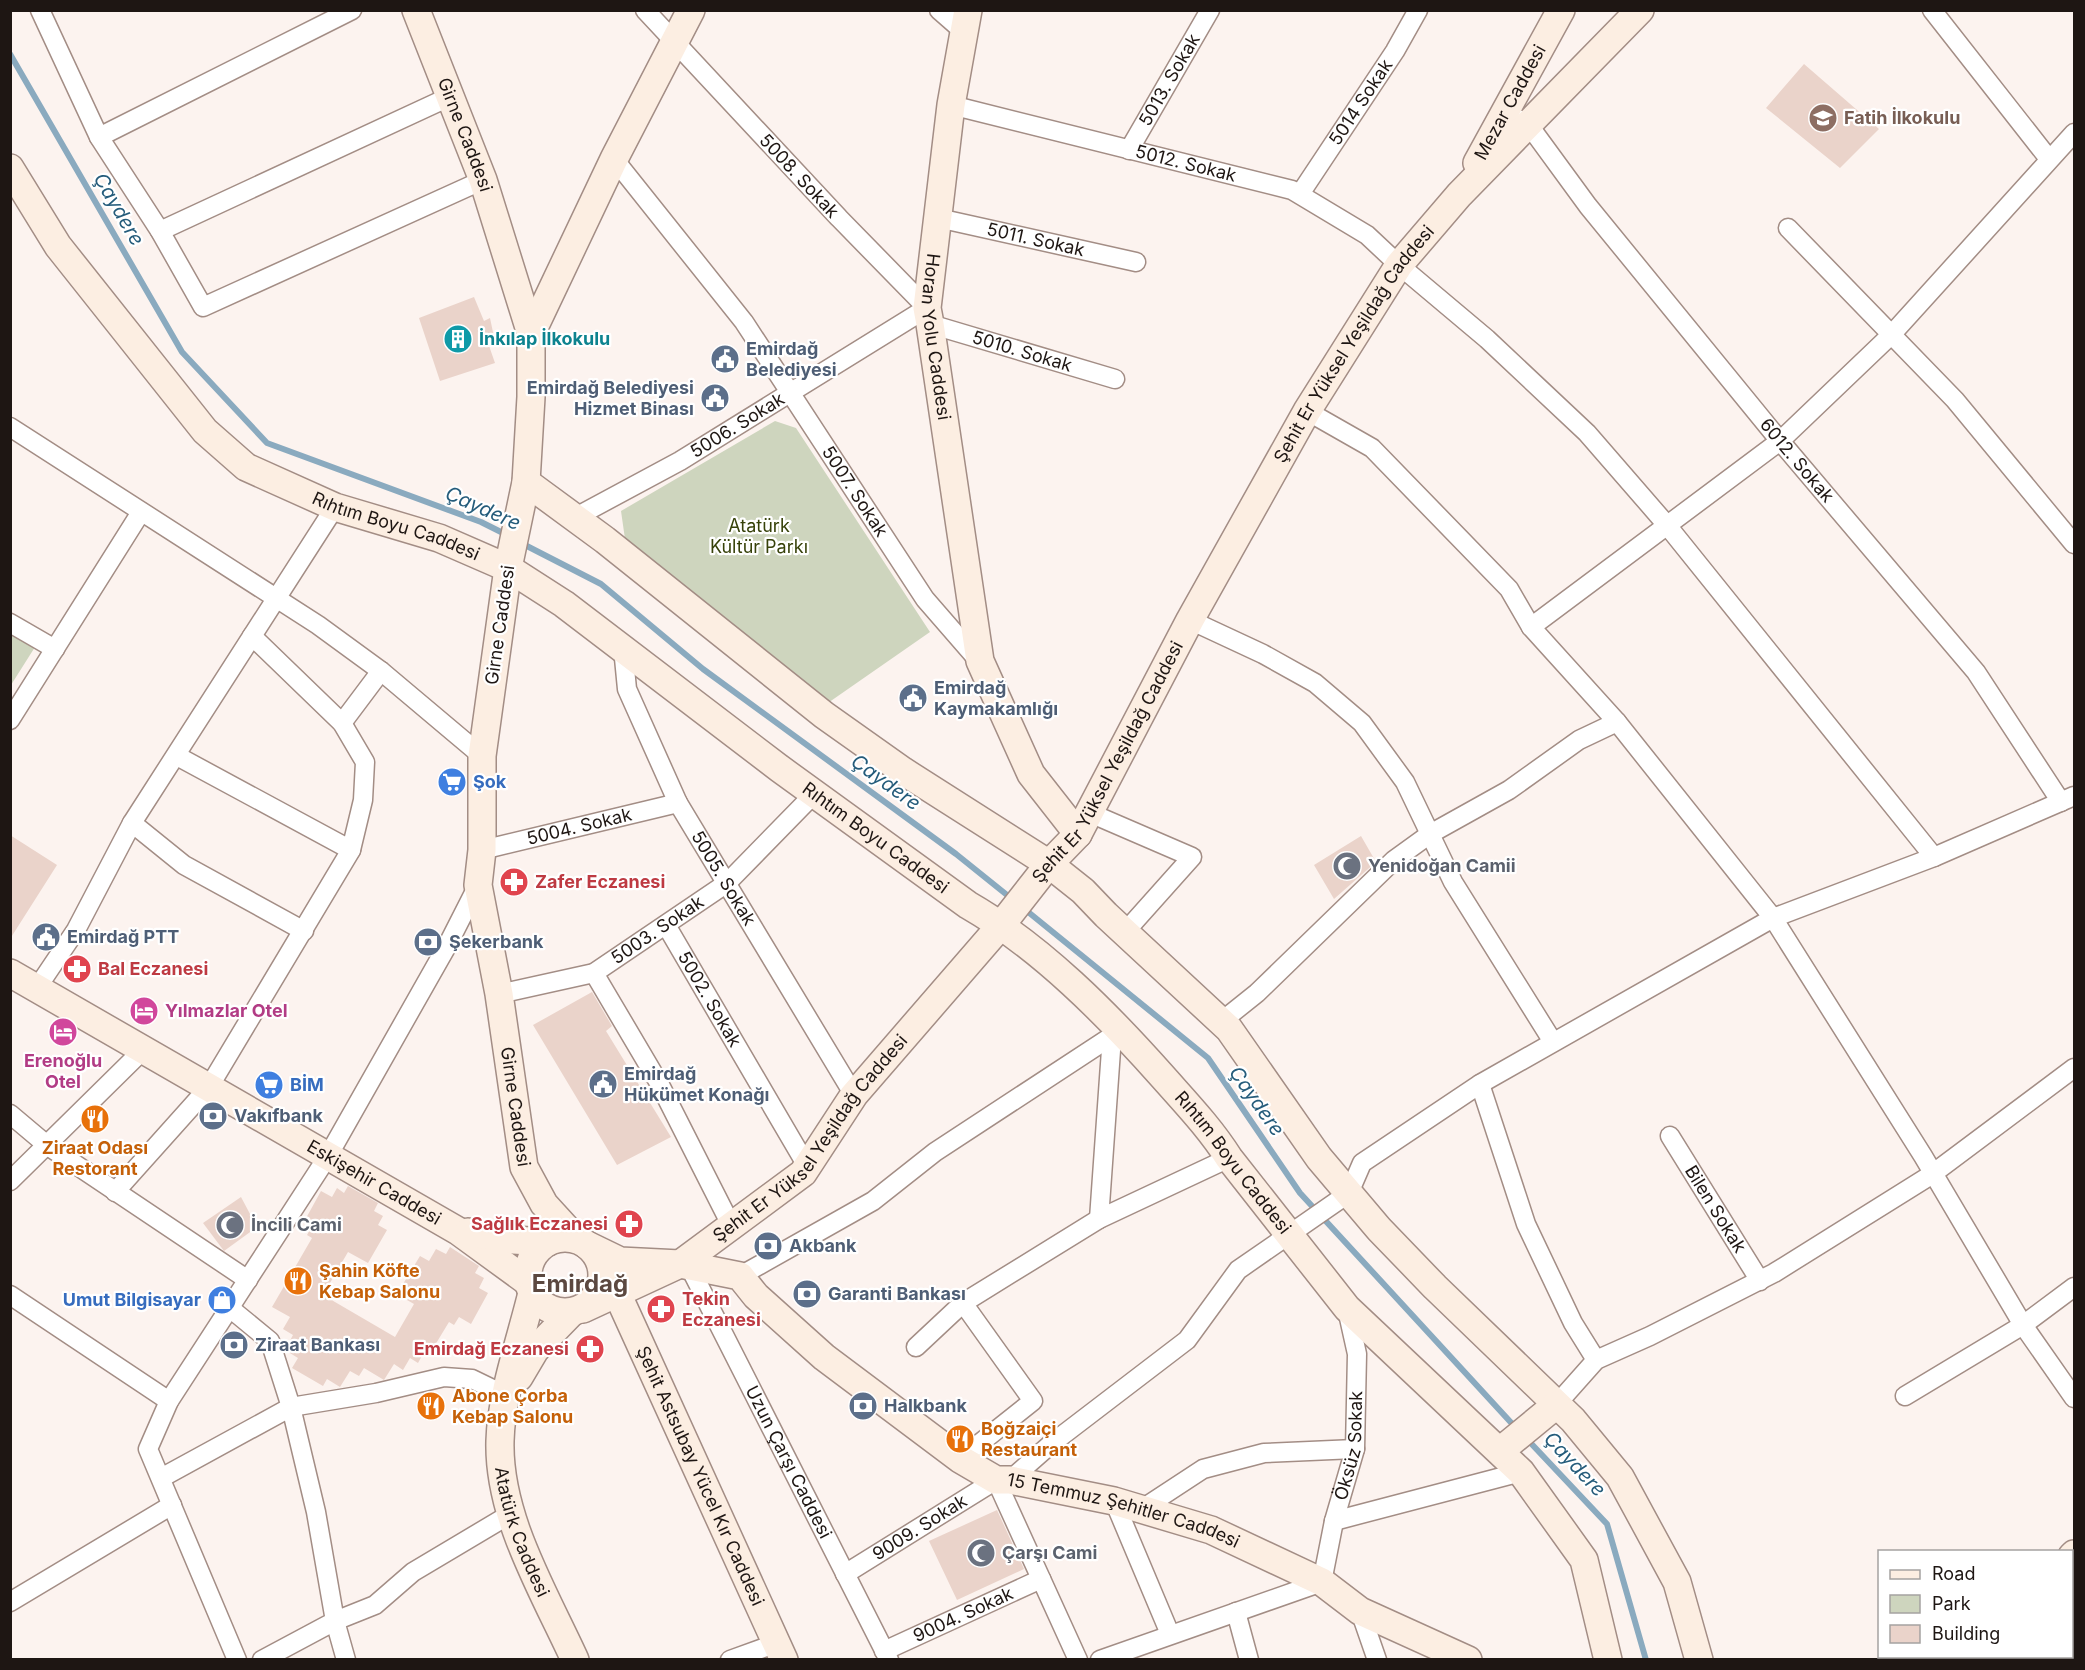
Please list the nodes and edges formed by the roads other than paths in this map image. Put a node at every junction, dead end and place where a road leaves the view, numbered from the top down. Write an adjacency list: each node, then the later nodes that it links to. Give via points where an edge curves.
1 (40, 10): 18 (street)
2 (352, 10): 18 (street)
3 (416, 10): 14 (street, Girne Caddesi)
4 (645, 10): 13 (street, 5008. Sokak)
5 (692, 10): 13 (street)
6 (939, 10): 12 (street)
7 (1210, 10): 19 (street, 5013. Sokak)
8 (1418, 10): 24 (street, 5014 Sokak)
9 (1561, 10): 16 (street, Mezar Caddesi)
10 (1640, 10): 16 (street)
11 (1932, 10): 21 (street)
12 (965, 21): 15 (street, Horan Yolu Caddesi)
13 (674, 41): 20 (street); 31 (street, 5008. Sokak)
14 (449, 96): 23 (street, Girne Caddesi); 28 (street)
15 (951, 105): 19 (street, 5012. Sokak); 26 (street, Horan Yolu Caddesi)
16 (1516, 118): 25 (street, Mezar Caddesi); 38 (street, 6012. Sokak)
17 (2074, 133): 21 (street)
18 (99, 137): 28 (street)
19 (1129, 150): 24 (street, 5012. Sokak)
20 (614, 159): 32 (street); 35 (street, 5007. Sokak, via 744,322)
21 (2049, 159): 33 (street)
22 (13, 176): 40 (street, Rıhtım Boyu Caddesi, via 58,246 205,431 246,467)
23 (483, 180): 28 (street, via 203,307); 32 (street, Girne Caddesi)
24 (1300, 194): 30 (street, 5012. Sokak, via 1367,235)
25 (1459, 195): 30 (street, Şehit Er Yüksel Yeşildağ Caddesi)
26 (938, 218): 29 (street, 5011. Sokak); 31 (street, Horan Yolu Caddesi)
27 (1788, 228): 33 (street)
28 (160, 231)
29 (1136, 262)
30 (1399, 265): 36 (street, Şehit Er Yüksel Yeşildağ Caddesi); 43 (street, 5012. Sokak, via 1487,339 1587,433)
31 (928, 316): 34 (street, 5010. Sokak); 35 (street, 5006. Sokak); 53 (street, Horan Yolu Caddesi)
32 (531, 334): 39 (street, Girne Caddesi)
33 (1892, 334): 38 (street); 44 (street, via 1955,400)
34 (1115, 379)
35 (792, 393): 42 (street, 5006. Sokak, via 680,461); 53 (street, 5007. Sokak, via 925,598)
36 (1307, 411): 47 (street, Şehit Er Yüksel Yeşildağ Caddesi); 49 (street, via 1372,448 1509,589)
37 (10, 427): 41 (street)
38 (1780, 441): 43 (street); 61 (street, 6012. Sokak, via 1976,672)
39 (525, 491): 42 (street); 45 (street, Girne Caddesi)
40 (335, 507): 45 (street, Rıhtım Boyu Caddesi, via 439,537); 46 (street)
41 (141, 512): 46 (street); 52 (street)
42 (574, 518): 69 (street, via 824,715 903,771)
43 (1666, 524): 49 (street); 68 (street, 5012. Sokak)
44 (2074, 544)
45 (508, 568): 51 (street, Rıhtım Boyu Caddesi); 59 (street, Girne Caddesi)
46 (278, 597): 50 (street); 54 (street)
47 (1190, 620): 64 (street, Şehit Er Yüksel Yeşildağ Caddesi); 65 (street, via 1315,682 1362,723 1405,782)
48 (10, 623): 52 (street)
49 (1531, 627): 56 (street)
50 (252, 636): 57 (street); 58 (street)
51 (623, 648): 60 (street, Rıhtım Boyu Caddesi); 62 (street, 5005. Sokak, via 627,689)
52 (55, 649): 55 (street)
53 (980, 661): 64 (street, 5007. Sokak, via 1031,774)
54 (381, 671): 57 (street); 59 (street)
55 (10, 720)
56 (1617, 722): 65 (street, via 1579,740 1509,790); 72 (street)
57 (342, 723): 66 (street, via 365,762 363,800)
58 (177, 756): 63 (street); 66 (street)
59 (482, 756): 67 (street, Girne Caddesi)
60 (814, 794): 70 (street, 5003. Sokak); 74 (street, Rıhtım Boyu Caddesi, via 968,905)
61 (2068, 799): 68 (street)
62 (678, 803): 67 (street, 5004. Sokak); 70 (street, 5005. Sokak)
63 (132, 824): 75 (street, via 184,865); 79 (street, via 76,930)
64 (1084, 824): 69 (street, Şehit Er Yüksel Yeşildağ Caddesi); 76 (street, via 1191,857)
65 (1430, 834): 81 (street, via 1394,860); 83 (street, via 1453,882)
66 (351, 850): 75 (street)
67 (482, 850): 71 (street, Girne Caddesi)
68 (1934, 857): 72 (street)
69 (1050, 864): 74 (street, Şehit Er Yüksel Yeşildağ Caddesi); 76 (street)
70 (727, 883): 73 (street, 5003. Sokak); 88 (street, 5005. Sokak)
71 (478, 885): 80 (street, Girne Caddesi); 92 (street)
72 (1773, 918): 83 (street); 95 (street, via 1923,1156)
73 (666, 924): 78 (street, 5003. Sokak); 94 (street, 5002. Sokak)
74 (1002, 924): 82 (street, Rıhtım Boyu Caddesi); 88 (street, Şehit Er Yüksel Yeşildağ Caddesi)
75 (304, 931): 87 (street)
76 (1125, 932): 81 (street)
77 (10, 973): 79 (street, Eskişehir Caddesi)
78 (594, 973): 80 (street, 5003. Sokak); 100 (street, via 660,1083)
79 (37, 988): 84 (street, Eskişehir Caddesi)
80 (500, 994): 104 (street, Girne Caddesi, via 524,1167 544,1204)
81 (1222, 1022): 98 (street, via 1319,1158)
82 (1115, 1032): 93 (street, Rıhtım Boyu Caddesi, via 1214,1134); 99 (street); 106 (street, via 934,1152 873,1201)
83 (1553, 1042): 86 (street)
84 (143, 1050): 87 (street, Eskişehir Caddesi); 91 (street)
85 (2072, 1076): 95 (street)
86 (1480, 1084): 98 (street, via 1362,1163); 119 (street, via 1526,1224)
87 (209, 1087): 92 (street, Eskişehir Caddesi); 97 (street)
88 (854, 1095): 94 (street, Şehit Er Yüksel Yeşildağ Caddesi)
89 (10, 1114): 91 (street)
90 (1670, 1136): 108 (street, Bilen Sokak)
91 (48, 1146): 96 (street); 97 (street)
92 (328, 1155): 101 (street, Eskişehir Caddesi); 107 (street)
93 (1229, 1158): 99 (street); 102 (street, Rıhtım Boyu Caddesi)
94 (807, 1166): 100 (street, Şehit Er Yüksel Yeşildağ Caddesi)
95 (1931, 1175): 108 (street); 117 (street)
96 (10, 1181)
97 (116, 1191): 107 (street)
98 (1349, 1193): 102 (street, 9009. Sokak); 124 (street, via 1435,1287)
99 (1099, 1219): 113 (street)
100 (732, 1227): 105 (street, Şehit Er Yüksel Yeşildağ Caddesi)
101 (458, 1231): 103 (street, Eskişehir Caddesi); 109 (street, Eskişehir Caddesi)
102 (1289, 1236): 114 (street, Rıhtım Boyu Caddesi); 131 (street, 9009. Sokak, via 1238,1270 1187,1340)
103 (548, 1242): 104 (street); 109 (street, via 532,1259)
104 (582, 1242): 105 (street, via 620,1261); 116 (street, via 600,1262 602,1283 592,1302)
105 (684, 1265): 106 (street); 111 (street, Şehit Er Yüksel Yeşildağ Caddesi); 137 (street, Uzun Çarşı Caddesi)
106 (740, 1276): 128 (street, 15 Temmuz Şehitler Caddesi, via 756,1296 824,1358)
107 (248, 1280): 115 (street)
108 (1760, 1281): 119 (street)
109 (530, 1287): 116 (street, via 548,1309); 120 (street, Atatürk Caddesi)
110 (2074, 1287): 117 (street)
111 (617, 1293): 116 (street, Şehit Er Yüksel Yeşildağ Caddesi); 145 (street, Şehit Astsubay Yücel Kır Caddesi)
112 (10, 1295): 123 (street)
113 (963, 1303): 118 (street); 128 (street, via 1033,1401)
114 (1347, 1308): 126 (street, Öksüz Sokak, via 1357,1354); 127 (street, Rıhtım Boyu Caddesi)
115 (231, 1309): 123 (street); 125 (street, via 270,1341)
116 (577, 1311): 120 (street, Atatürk Caddesi, via 535,1350)
117 (2023, 1324): 121 (street); 122 (street)
118 (916, 1347)
119 (1596, 1360): 124 (street)
120 (507, 1396): 125 (street, via 472,1379 444,1377); 135 (street, Atatürk Caddesi, via 500,1440 505,1494)
121 (1905, 1396)
122 (2074, 1398)
123 (169, 1401): 130 (street, via 148,1449)
124 (1556, 1405): 127 (street); 158 (street, via 1620,1477 1677,1582)
125 (291, 1407): 130 (street); 143 (street, via 316,1512)
126 (1355, 1449): 134 (street, via 1264,1453 1203,1469); 136 (street, Öksüz Sokak)
127 (1500, 1451): 129 (street, Rıhtım Boyu Caddesi)
128 (960, 1459): 131 (street, 15 Temmuz Şehitler Caddesi)
129 (1521, 1472): 136 (street); 157 (street, Rıhtım Boyu Caddesi, via 1584,1560)
130 (161, 1478): 133 (street)
131 (1003, 1480): 132 (street, 15 Temmuz Şehitler Caddesi); 137 (street, 9009. Sokak); 138 (street)
132 (1114, 1501): 134 (street, 15 Temmuz Şehitler Caddesi); 144 (street)
133 (172, 1505): 140 (street); 147 (street)
134 (1142, 1509): 139 (street, 15 Temmuz Şehitler Caddesi, via 1211,1530)
135 (512, 1513): 143 (street, via 413,1572 375,1605); 150 (street, Atatürk Caddesi)
136 (1334, 1521): 139 (street, Öksüz Sokak)
137 (845, 1574): 146 (street, Uzun Çarşı Caddesi)
138 (1041, 1579): 146 (street, 9004. Sokak); 152 (street)
139 (1322, 1582): 141 (street, 15 Temmuz Şehitler Caddesi); 142 (street)
140 (10, 1602)
141 (1360, 1611): 155 (street); 156 (street, 15 Temmuz Şehitler Caddesi)
142 (1236, 1612): 144 (street); 154 (street)
143 (335, 1622): 148 (street); 149 (street)
144 (1170, 1634): 153 (street)
145 (781, 1651): 151 (street)
146 (886, 1655)
147 (237, 1659)
148 (262, 1659)
149 (346, 1659)
150 (575, 1659)
151 (730, 1659)
152 (1078, 1659)
153 (1100, 1659)
154 (1249, 1659)
155 (1377, 1659)
156 (1468, 1659)
157 (1608, 1659)
158 (1699, 1659)

